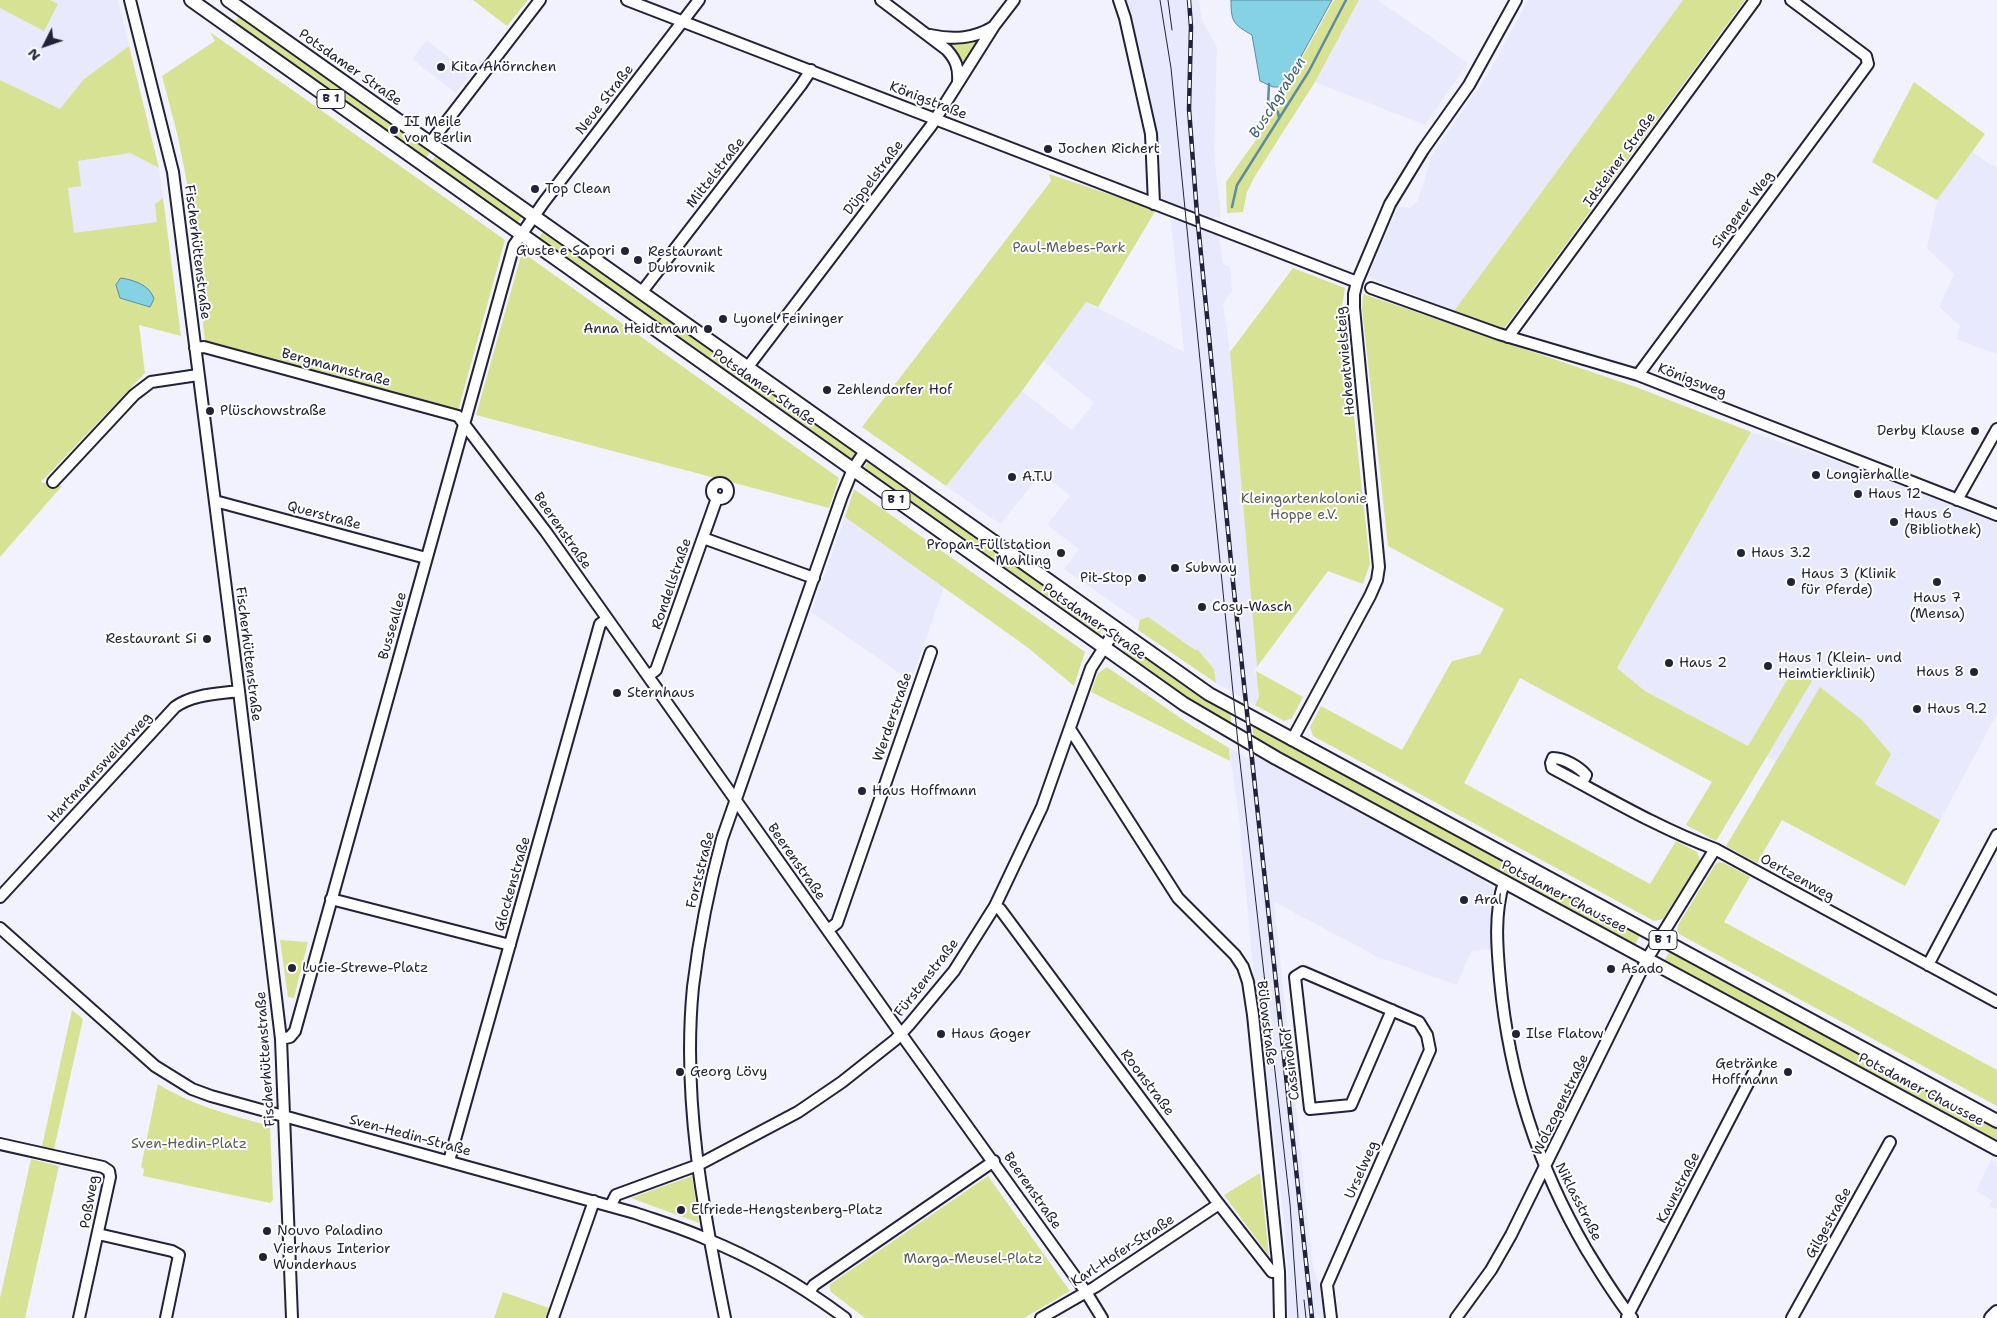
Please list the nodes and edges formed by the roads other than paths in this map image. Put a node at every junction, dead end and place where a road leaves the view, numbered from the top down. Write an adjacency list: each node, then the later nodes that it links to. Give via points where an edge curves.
1 (130, 0): 27 (street, Fischerhüttenstraße, via 173,172)
2 (191, 0): 22 (main road, Potsdamer Straße / B 1)
3 (228, 0): 19 (main road, Potsdamer Straße / B 1)
4 (540, 0): 19 (street)
5 (627, 0): 13 (street, Königstraße)
6 (699, 0): 13 (street, Neue Straße)
7 (881, 0): 15 (street)
8 (1119, 0): 20 (street, via 1150,134)
9 (1516, 0): 23 (street, Hohentwielsteig, via 1469,85 1390,204)
10 (1755, 0): 26 (street, Idsteiner Straße)
11 (1791, 0): 30 (street, Singener Weg, via 1866,56 1868,61)
12 (1013, 1): 14 (street, Düppelstraße)
13 (683, 22): 16 (street, Königstraße); 21 (street, Neue Straße)
14 (994, 26): 15 (street, via 968,38); 17 (street, Düppelstraße)
15 (928, 34): 17 (street, via 955,60 959,71)
16 (810, 70): 18 (street, Königstraße); 25 (street, Mittelstraße)
17 (957, 85): 18 (street, Düppelstraße)
18 (935, 119): 20 (street, Königstraße); 28 (street, Düppelstraße)
19 (430, 143): 21 (main road, Potsdamer Straße / B 1)
20 (1154, 204): 23 (street, Königstraße)
21 (534, 216): 22 (street, Busseallee); 25 (main road, Potsdamer Straße / B 1)
22 (521, 234): 31 (street, Busseallee, via 514,244); 34 (main road, Potsdamer Straße / B 1)
23 (1357, 282): 50 (street, Hohentwielsteig, via 1354,308 1379,568 1370,596)
24 (1371, 288): 26 (street, Königsweg)
25 (641, 293): 28 (main road, Potsdamer Straße / B 1)
26 (1508, 337): 30 (street, Königsweg)
27 (195, 348): 29 (street, Fischerhüttenstraße); 31 (street, Bergmannstraße, via 213,349 458,416)
28 (747, 368): 33 (main road, Potsdamer Straße / B 1)
29 (198, 375): 35 (street, via 152,382 134,396); 38 (street, Fischerhüttenstraße)
30 (1638, 375): 37 (street, Königsweg)
31 (464, 425): 41 (street, Busseallee); 43 (street, Beerenstraße)
32 (1997, 430): 37 (street)
33 (865, 451): 34 (street, Forststraße); 44 (main road, Potsdamer Straße / B 1)
34 (853, 470): 42 (street, Forststraße); 45 (main road, Potsdamer Straße / B 1)
35 (53, 482)
36 (717, 498): 40 (street, Rondellstraße)
37 (1957, 500): 39 (street, Königsweg)
38 (215, 501): 41 (street, Querstraße); 48 (street, Fischerhüttenstraße)
39 (1997, 515)
40 (703, 538): 42 (street); 47 (street, Rondellstraße, via 656,670)
41 (426, 558): 58 (street, Busseallee)
42 (814, 578): 53 (street, Forststraße)
43 (608, 618): 47 (street, Beerenstraße); 63 (street, Glockenstraße, via 600,624)
44 (1116, 629): 45 (street, Fürstenstraße); 50 (main road, Potsdamer Straße / B 1, via 1209,694)
45 (1103, 647): 49 (street, Fürstenstraße, via 1091,668); 51 (main road, Potsdamer Straße / B 1, via 1184,704)
46 (931, 652): 61 (street, Werderstraße, via 837,923)
47 (648, 676): 53 (street, Beerenstraße)
48 (239, 691): 57 (street, Hartmannsweilerweg, via 195,698 175,707); 70 (street, Fischerhüttenstraße)
49 (1070, 729): 59 (street, Fürstenstraße, via 1042,807); 86 (street, Bülowstraße, via 1178,898 1236,954 1243,967 1252,1011)
50 (1292, 740): 62 (main road, Potsdamer Chaussee / B 1)
51 (1276, 758): 56 (main road, Potsdamer Chaussee / B 1)
52 (1582, 784): 55 (street, Oertzenweg, via 1680,836)
53 (736, 801): 61 (street, Beerenstraße); 79 (street, Forststraße, via 712,876 693,988 692,1107)
54 (1997, 835): 65 (street)
55 (1715, 849): 62 (street, Wolzogenstraße); 65 (street, Oertzenweg)
56 (1504, 882): 64 (main road, Potsdamer Chaussee / B 1); 80 (street, Niklasstraße, via 1500,893 1498,932 1503,1012 1514,1072)
57 (0, 897)
58 (331, 899): 63 (street); 70 (street, Busseallee, via 295,1031 290,1037)
59 (995, 906): 68 (street, Fürstenstraße, via 954,971); 82 (street, Roonstraße)
60 (0, 928): 72 (street, Sven-Hedin-Straße, via 172,1078 211,1096)
61 (828, 930): 68 (street, Beerenstraße)
62 (1660, 939): 64 (street, Wolzogenstraße); 73 (main road, Potsdamer Chaussee / B 1)
63 (510, 945): 77 (street, Glockenstraße)
64 (1648, 959): 76 (main road, Potsdamer Chaussee / B 1); 80 (street, Wolzogenstraße)
65 (1928, 965): 66 (street, Oertzenweg)
66 (1997, 1002)
67 (1392, 1010): 67 (street, Cassinohof, via 1303,972 1295,977 1310,1110 1351,1106); 69 (street, Cassinohof, via 1419,1022)
68 (901, 1034): 78 (street, Beerenstraße); 79 (street, Fürstenstraße, via 842,1082 798,1112)
69 (1427, 1036): 100 (street, Urselweg, via 1430,1050 1327,1285)
70 (281, 1039): 72 (street, Fischerhüttenstraße)
71 (1755, 1070): 90 (street, Kaunstraße)
72 (284, 1116): 77 (street, Sven-Hedin-Straße); 93 (street, Fischerhüttenstraße)
73 (1997, 1121)
74 (1890, 1142): 102 (street, Gilgestraße)
75 (0, 1144): 84 (street, Poßweg, via 109,1170)
76 (1997, 1149)
77 (449, 1161): 81 (street, Sven-Hedin-Straße)
78 (994, 1161): 87 (street); 88 (street, Beerenstraße)
79 (698, 1164): 83 (street, Fürstenstraße, via 616,1195); 85 (street, Forststraße)
80 (1545, 1169): 90 (street, Niklasstraße, via 1577,1234); 101 (street, Wolzogenstraße, via 1491,1270)
81 (594, 1200): 83 (street, Sven-Hedin-Straße); 94 (street)
82 (1219, 1204): 86 (street, Roonstraße, via 1272,1272); 88 (street, Karl-Hofer-Straße)
83 (611, 1205): 85 (street, Sven-Hedin-Straße)
84 (98, 1234): 91 (street, Poßweg); 92 (street, via 179,1255)
85 (709, 1240): 87 (street, Sven-Hedin-Straße); 95 (street, Forststraße)
86 (1279, 1272): 99 (street, Bülowstraße)
87 (809, 1292): 96 (street, Sven-Hedin-Straße)
88 (1086, 1292): 97 (street, Karl-Hofer-Straße); 98 (street, Beerenstraße)
89 (1997, 1312): 103 (main road)
90 (1629, 1317)
91 (79, 1318)
92 (166, 1318)
93 (292, 1318)
94 (553, 1318)
95 (725, 1318)
96 (845, 1318)
97 (1042, 1318)
98 (1102, 1318)
99 (1280, 1318)
100 (1331, 1318)
101 (1456, 1318)
102 (1792, 1318)
103 (1991, 1318)

